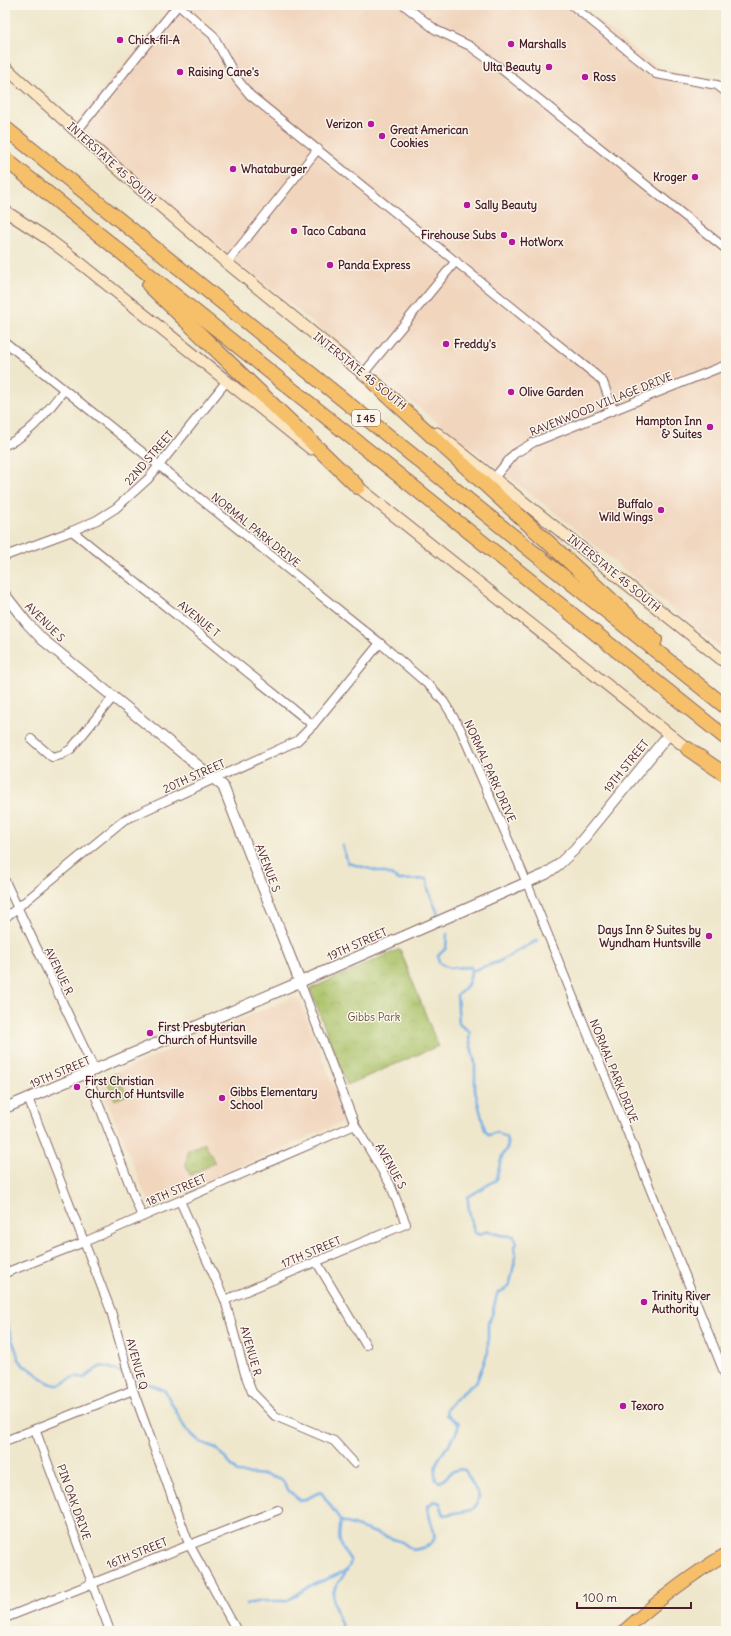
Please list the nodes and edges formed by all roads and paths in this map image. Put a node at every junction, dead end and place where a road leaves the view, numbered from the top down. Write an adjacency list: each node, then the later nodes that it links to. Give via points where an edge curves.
1 (178, 5): 7 (street); 8 (street, via 213,36 242,87)
2 (404, 5): 12 (street, via 436,30 470,46 500,68)
3 (572, 5): 5 (street, via 656,74 717,85)
4 (5, 67): 7 (main road, INTERSTATE 45 SOUTH)
5 (726, 92)
6 (5, 128): 31 (highway, I 45)
7 (77, 131): 14 (main road, INTERSTATE 45 SOUTH)
8 (318, 150): 13 (street); 14 (street)
9 (5, 159): 11 (highway, I 45)
10 (5, 211): 18 (main road, via 84,266)
11 (84, 223): 24 (highway); 35 (highway, I 45)
12 (726, 249)
13 (456, 261): 17 (street); 20 (street, via 597,376 603,382)
14 (226, 263): 17 (main road, INTERSTATE 45 SOUTH)
15 (5, 342): 19 (street, NORMAL PARK DRIVE)
16 (726, 365): 20 (street, RAVENWOOD VILLAGE DRIVE)
17 (368, 378): 23 (main road, INTERSTATE 45 SOUTH); 31 (highway, via 626,612)
18 (226, 382): 22 (street, 22ND STREET); 24 (main road)
19 (64, 390): 21 (street, via 23,437); 22 (street, NORMAL PARK DRIVE)
20 (613, 410): 23 (street, RAVENWOOD VILLAGE DRIVE, via 523,447)
21 (5, 445)
22 (158, 466): 25 (street, 22ND STREET, via 134,493 116,508); 28 (street, NORMAL PARK DRIVE)
23 (494, 478): 29 (main road, INTERSTATE 45 SOUTH)
24 (358, 487): 34 (main road)
25 (72, 531): 26 (street, 22ND STREET); 33 (street, AVENUE T)
26 (5, 556)
27 (5, 595): 30 (street, AVENUE S, via 42,639)
28 (380, 643): 33 (street, 20TH STREET); 42 (street, NORMAL PARK DRIVE, via 433,689 452,714)
29 (726, 663)
30 (114, 696): 36 (street, via 71,749 61,755 52,757); 39 (street, AVENUE S)
31 (712, 696): 32 (highway, I 45)
32 (726, 708)
33 (313, 725): 39 (street, 20TH STREET, via 296,741)
34 (669, 734): 37 (main road); 42 (street, 19TH STREET, via 568,856 546,874)
35 (726, 738)
36 (31, 739)
37 (688, 748): 38 (highway); 40 (main road)
38 (726, 775)
39 (214, 779): 43 (street, 20TH STREET, via 124,820); 45 (street, AVENUE S, via 222,786)
40 (726, 779)
41 (5, 881): 43 (street, AVENUE R)
42 (527, 883): 45 (street, 19TH STREET); 58 (street, NORMAL PARK DRIVE)
43 (16, 908): 44 (street, 20TH STREET); 46 (street, AVENUE R)
44 (5, 918)
45 (300, 982): 46 (street, 19TH STREET); 49 (street, AVENUE S)
46 (91, 1072): 47 (street, 19TH STREET); 51 (street, AVENUE R)
47 (28, 1098): 48 (street, 19TH STREET); 53 (street, AVENUE Q)
48 (5, 1108)
49 (355, 1125): 50 (street, 18TH STREET); 52 (street, AVENUE S, via 390,1184)
50 (180, 1200): 51 (street, 18TH STREET); 56 (street, AVENUE R)
51 (142, 1217): 53 (street, 18TH STREET)
52 (406, 1224): 54 (street, 17TH STREET)
53 (84, 1242): 55 (street, 18TH STREET); 59 (street, AVENUE Q, via 111,1311)
54 (316, 1261): 56 (street, 17TH STREET); 57 (street)
55 (5, 1274)
56 (225, 1300): 62 (street, AVENUE R, via 252,1392 275,1416 334,1441)
57 (366, 1345)
58 (726, 1377)
59 (133, 1390): 60 (street); 64 (street, AVENUE Q)
60 (35, 1429): 61 (street); 66 (street, PIN OAK DRIVE)
61 (5, 1441)
62 (354, 1463)
63 (278, 1510): 64 (street, 16TH STREET)
64 (189, 1544): 66 (street, 16TH STREET); 69 (street, AVENUE Q)
65 (726, 1554): 70 (main road, via 659,1599)
66 (92, 1583): 67 (street, 16TH STREET); 68 (street, PIN OAK DRIVE)
67 (5, 1618)
68 (110, 1631)
69 (237, 1631)
70 (624, 1631)

